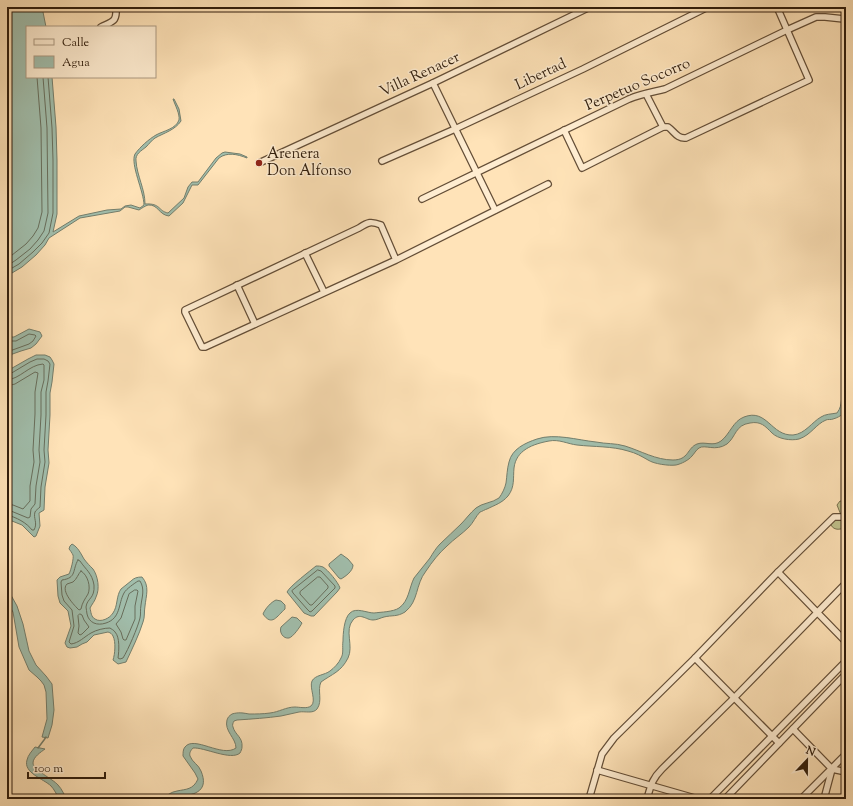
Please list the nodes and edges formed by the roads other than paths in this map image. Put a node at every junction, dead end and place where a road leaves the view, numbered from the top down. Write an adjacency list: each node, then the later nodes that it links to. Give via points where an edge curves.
1 (116, 7): 6 (street, via 114,21)
2 (590, 7): 8 (street, Villa Renacer)
3 (708, 7): 11 (street, Libertad)
4 (777, 7): 7 (street)
5 (846, 19): 7 (street, Perpetuo Socorro, via 816,17)
6 (103, 26)
7 (787, 30): 9 (street, Perpetuo Socorro, via 665,89); 10 (street, via 809,80 686,138 679,137 668,127)
8 (433, 83): 11 (street); 14 (street, Villa Renacer)
9 (646, 94): 10 (street); 12 (street, Perpetuo Socorro, via 629,99)
10 (662, 127): 12 (street, via 582,168)
11 (455, 129): 13 (street, Libertad); 15 (street)
12 (564, 130): 15 (street, Perpetuo Socorro)
13 (382, 161)
14 (259, 163)
15 (476, 172): 17 (street, Perpetuo Socorro); 18 (street)
16 (548, 184): 18 (street)
17 (422, 199)
18 (495, 210): 20 (street)
19 (305, 253): 20 (street, via 373,222 381,225); 21 (street); 22 (street)
20 (396, 260): 22 (street)
21 (237, 285): 23 (street); 23 (street, via 185,312 203,348)
22 (324, 292): 23 (street)
23 (255, 324)
24 (846, 518): 25 (street, via 834,517)
25 (778, 572): 28 (street); 30 (street)
26 (846, 583): 27 (street)
27 (843, 589): 28 (street)
28 (817, 613): 29 (street); 33 (street)
29 (846, 642)
30 (695, 658): 33 (street); 39 (street, via 614,738 602,754)
31 (846, 661): 35 (street)
32 (846, 674): 34 (street)
33 (734, 698): 35 (street); 41 (street, via 662,769)
34 (793, 729): 36 (street); 38 (street)
35 (772, 736): 36 (street); 45 (street)
36 (779, 743): 46 (street)
37 (846, 754): 38 (street)
38 (832, 769): 40 (street); 47 (street); 48 (street)
39 (597, 770): 41 (street); 42 (street)
40 (846, 772)
41 (651, 785): 43 (street); 44 (street)
42 (589, 799)
43 (647, 799)
44 (698, 799)
45 (710, 799)
46 (725, 799)
47 (801, 799)
48 (824, 799)

